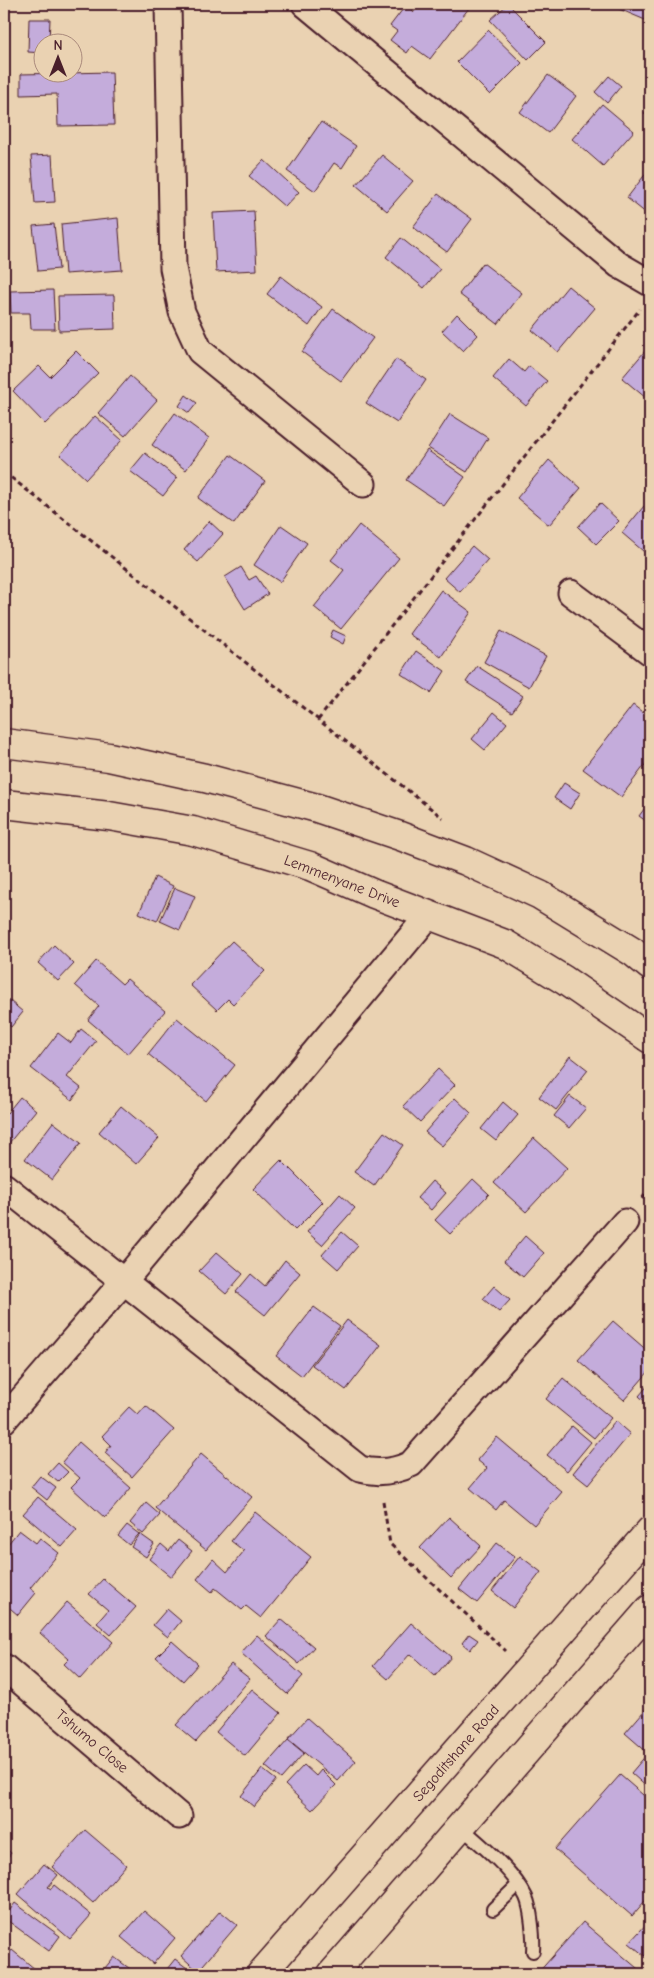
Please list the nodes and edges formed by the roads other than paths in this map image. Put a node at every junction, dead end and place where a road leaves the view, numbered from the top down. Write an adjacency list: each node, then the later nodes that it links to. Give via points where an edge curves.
1 (168, 4): 4 (street, via 173,268 182,312 200,351)
2 (305, 4): 3 (street, via 619,264)
3 (647, 293)
4 (363, 484)
5 (571, 593): 6 (street)
6 (650, 652)
7 (4, 743): 10 (main road, via 109,757 205,778 317,808 400,836 540,895 633,952)
8 (4, 804): 9 (main road, Lemmenyane Drive, via 193,830 310,866)
9 (429, 915): 11 (main road, Lemmenyane Drive, via 505,944); 14 (street)
10 (650, 966)
11 (650, 1039)
12 (4, 1186): 14 (street)
13 (625, 1222): 14 (street, via 411,1464 379,1472 360,1469)
14 (124, 1281): 15 (street)
15 (4, 1420)
16 (650, 1531): 24 (main road, Segoditshane Road)
17 (650, 1609): 20 (main road)
18 (4, 1667): 19 (street, Tshumo Close)
19 (179, 1816)
20 (461, 1827): 21 (lane, via 503,1866); 25 (main road)
21 (518, 1885): 22 (lane); 23 (lane, via 527,1898)
22 (493, 1909)
23 (533, 1951)
24 (261, 1974)
25 (332, 1974)

